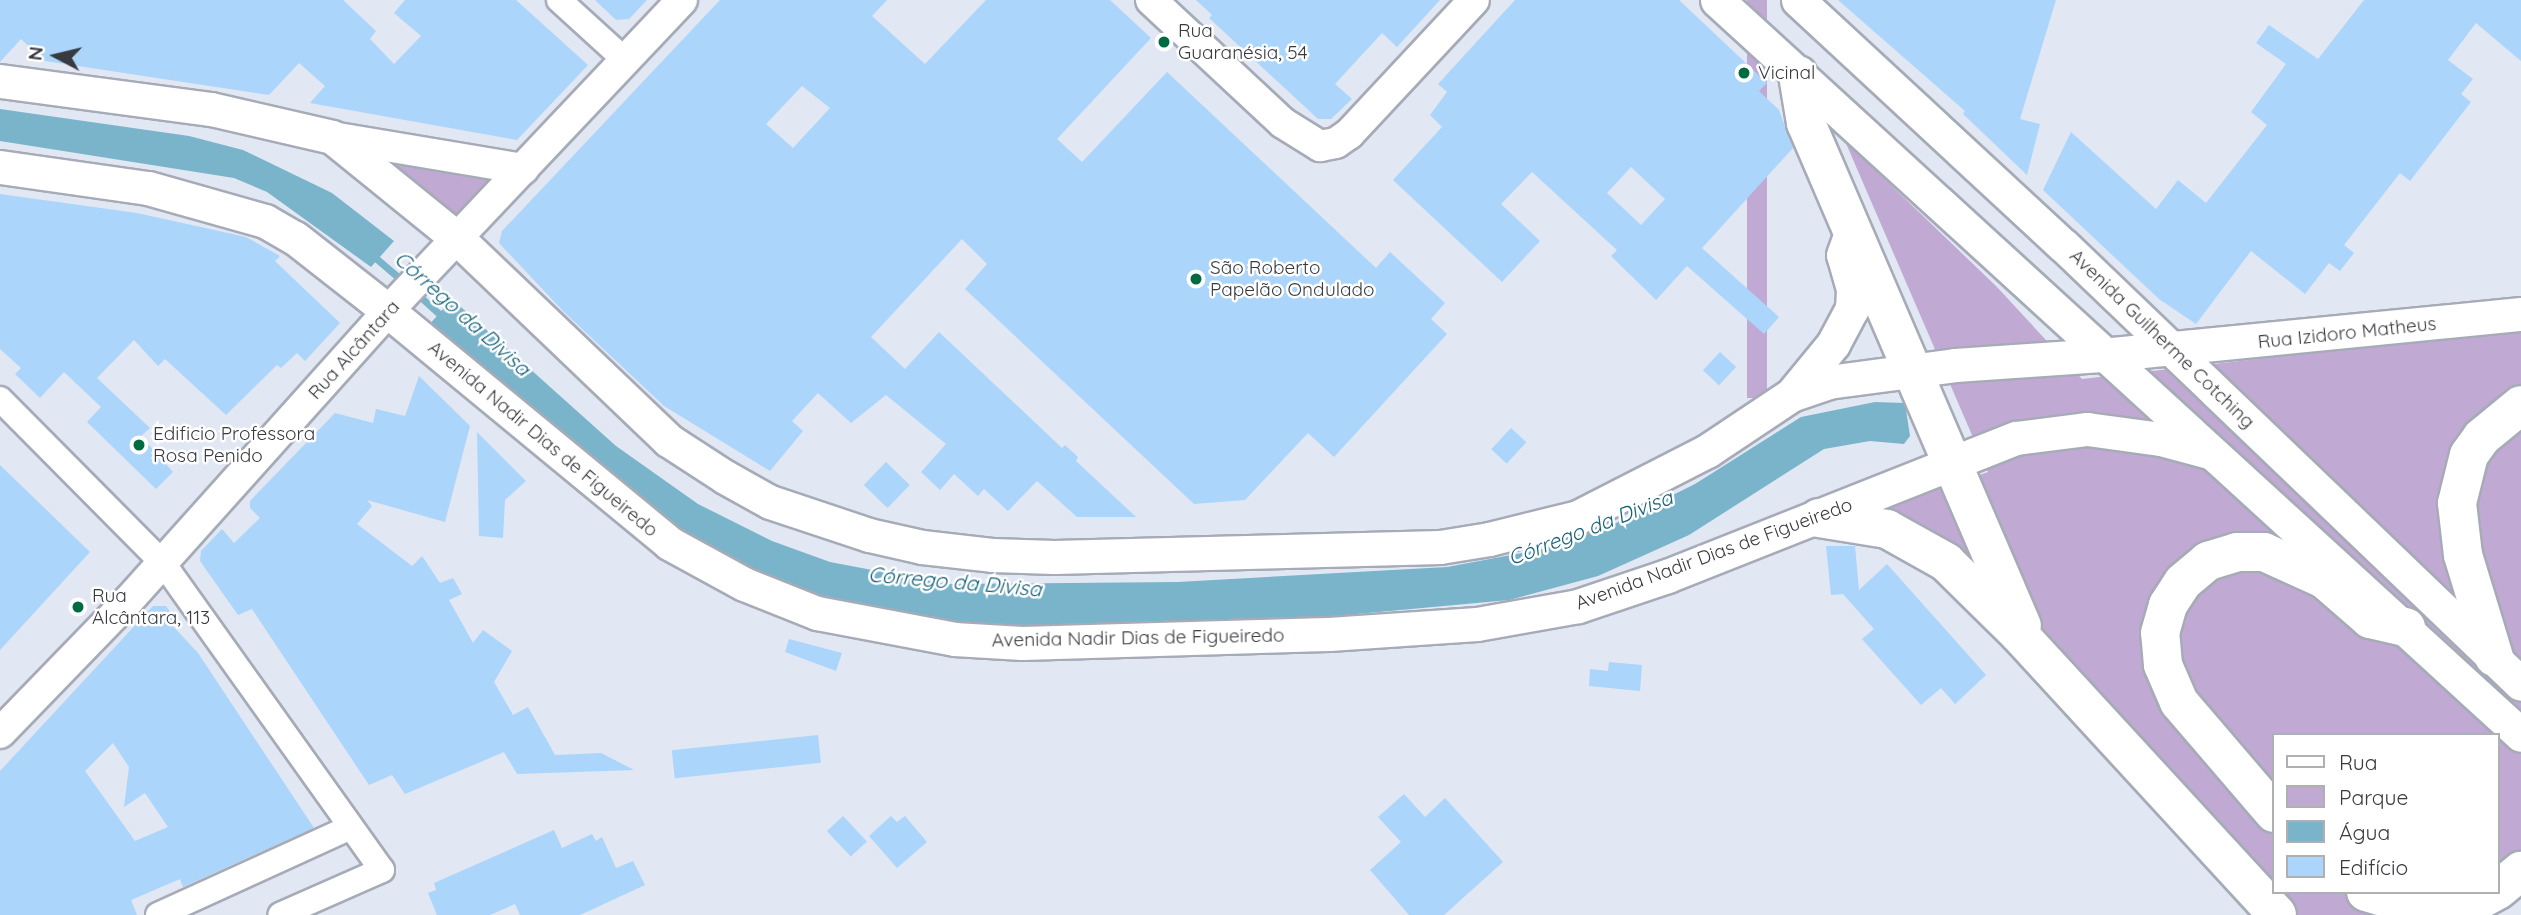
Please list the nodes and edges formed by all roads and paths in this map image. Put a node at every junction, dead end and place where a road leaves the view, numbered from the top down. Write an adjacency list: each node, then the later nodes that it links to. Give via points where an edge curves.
1 (559, 0): 7 (street)
2 (682, 0): 7 (street, Rua Alcântara)
3 (1151, 0): 4 (street, via 1283,123 1320,146 1349,134)
4 (1474, 0)
5 (1717, 0): 8 (main road)
6 (1798, 0): 17 (main road, Avenida Guilherme Cotching)
7 (626, 61): 12 (street, Rua Alcântara)
8 (1798, 75): 13 (highway, via 1806,123); 18 (main road)
9 (0, 81): 10 (main road, via 211,109)
10 (332, 137): 12 (street); 14 (main road)
11 (0, 167): 15 (main road, Avenida Nadir Dias de Figueiredo, via 148,188 265,220)
12 (523, 169): 14 (street, Rua Alcântara)
13 (1852, 230): 19 (highway); 20 (main road, via 1843,255 1853,289 1852,309 1833,344)
14 (447, 250): 15 (street, Rua Alcântara); 20 (main road, via 668,440 771,502 922,547 1054,557 1440,547 1489,539 1578,517 1707,451)
15 (396, 303): 25 (main road, Avenida Nadir Dias de Figueiredo, via 669,543 744,584 817,613 896,630 1022,643 1329,634 1478,624 1578,606); 26 (street, Rua Alcântara)
16 (2521, 314): 17 (main road, Rua Izidoro Matheus)
17 (2172, 349): 18 (main road, Rua Izidoro Matheus); 29 (main road, Avenida Guilherme Cotching)
18 (2102, 355): 19 (main road); 23 (main road)
19 (1912, 370): 20 (main road, via 1828,382); 24 (highway)
20 (1791, 395)
21 (0, 399): 26 (street)
22 (2521, 405): 29 (highway, via 2482,436 2469,455 2457,503 2463,555)
23 (2209, 452): 24 (main road, Avenida Nadir Dias de Figueiredo, via 2161,439 2087,429 2016,438); 27 (main road)
24 (1952, 463): 25 (main road, Avenida Nadir Dias de Figueiredo); 28 (highway)
25 (1819, 518): 28 (highway, via 1886,529 1926,547)
26 (163, 563): 31 (street, Rua Alcântara); 34 (street)
27 (2406, 627): 32 (main road); 33 (highway, via 2370,619 2324,579 2264,552 2237,552 2208,561 2183,582 2168,605 2160,633 2163,665 2179,702)
28 (2032, 647): 41 (highway)
29 (2494, 657): 30 (main road, Avenida Guilherme Cotching)
30 (2521, 684)
31 (0, 733)
32 (2521, 734)
33 (2272, 811)
34 (349, 828): 39 (street); 40 (street, via 382,870)
35 (2521, 871): 36 (highway)
36 (2500, 888)
37 (2373, 894): 38 (highway, via 2428,910 2470,905)
38 (2490, 894)
39 (158, 915)
40 (280, 915)
41 (2277, 915)

